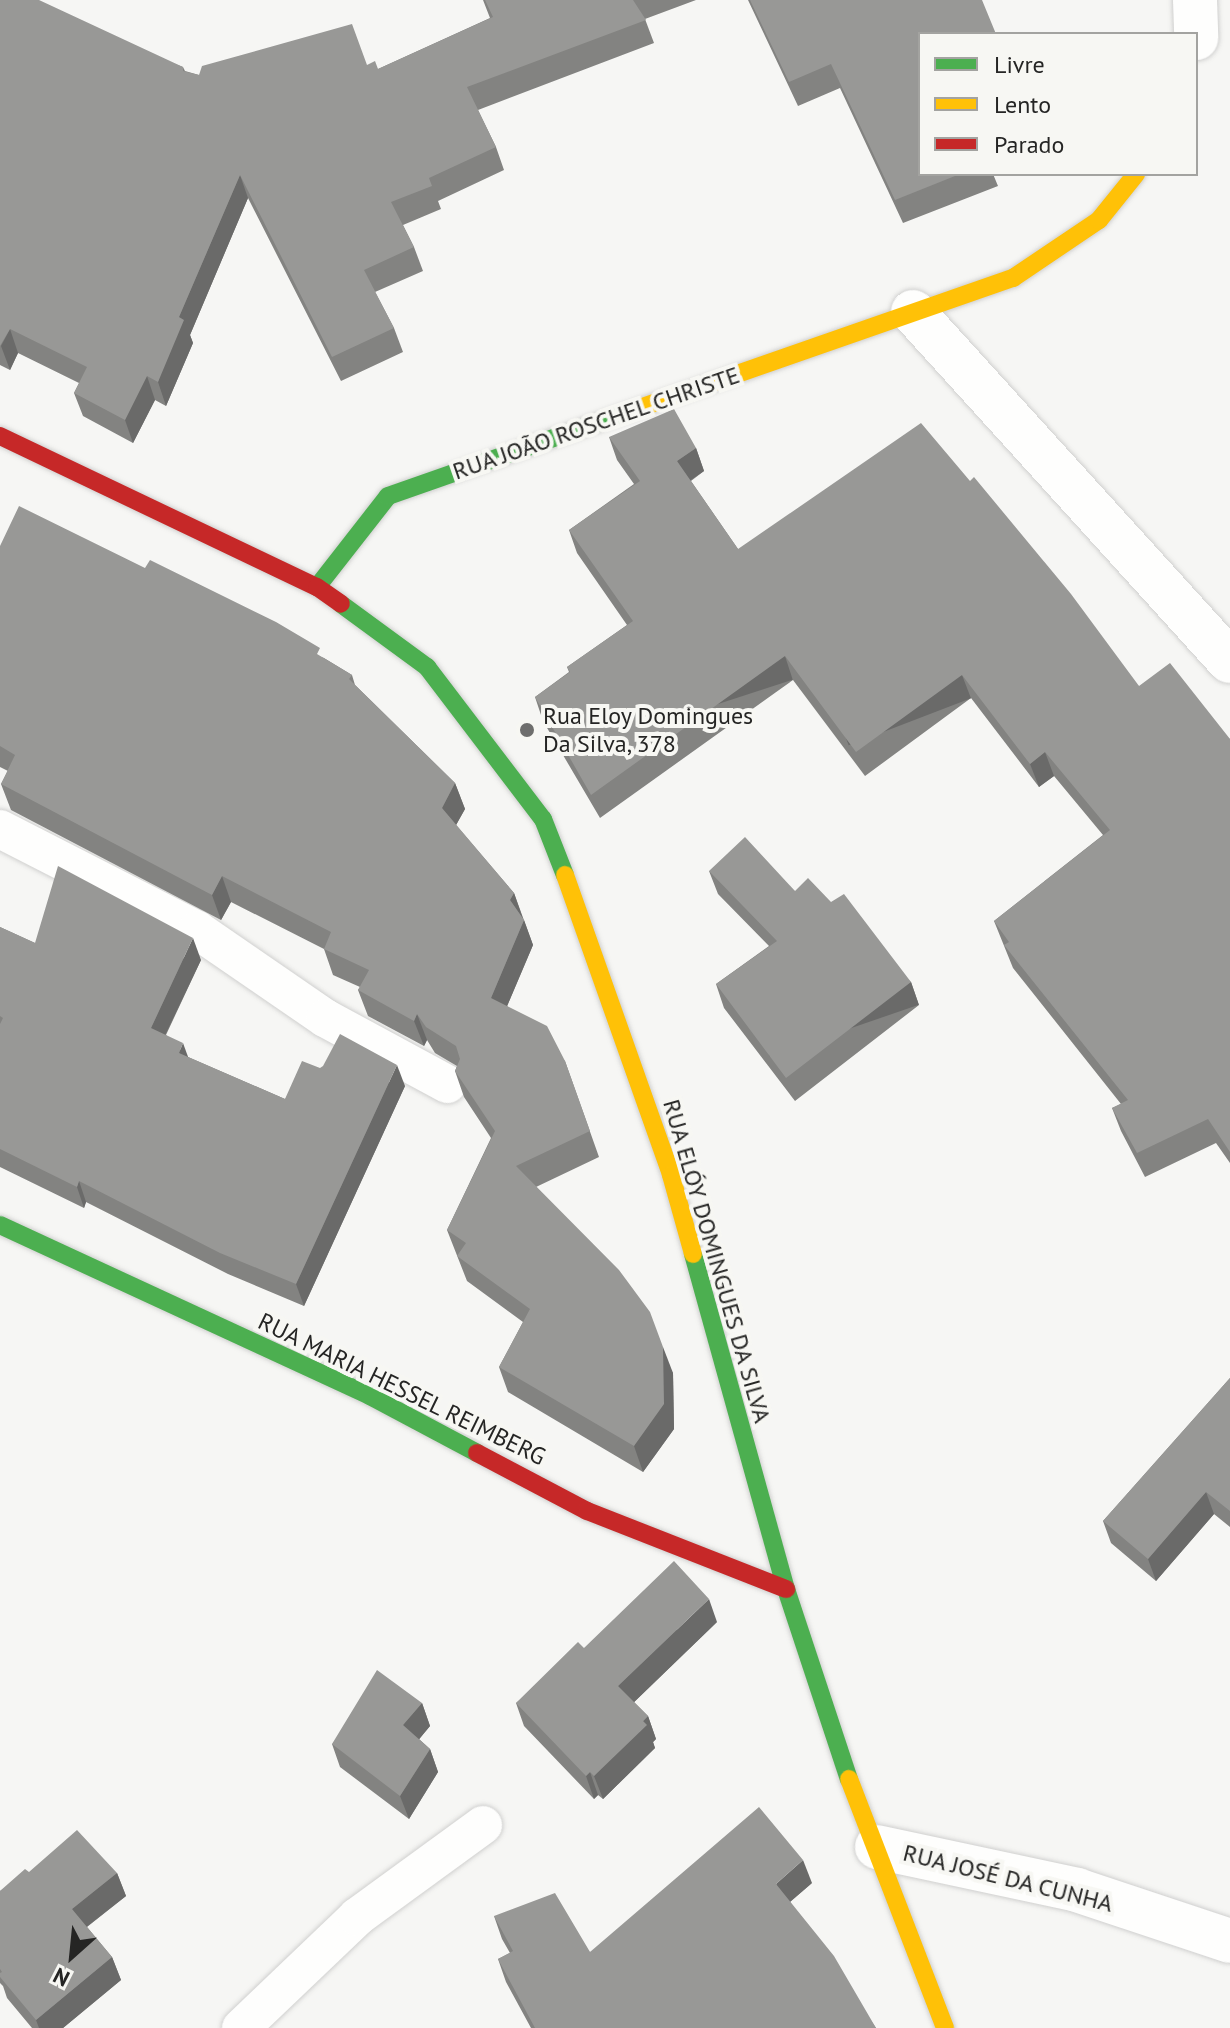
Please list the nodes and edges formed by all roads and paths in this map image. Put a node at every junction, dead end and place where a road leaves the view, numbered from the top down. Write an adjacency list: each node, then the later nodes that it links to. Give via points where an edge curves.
1 (1195, 0): 2 (street)
2 (1196, 32)
3 (1134, 176): 4 (main road, RUA JOÃO ROSCHEL CHRISTE, via 1099,220 1013,278)
4 (913, 312): 6 (main road, RUA JOÃO ROSCHEL CHRISTE, via 388,496); 7 (street)
5 (0, 436): 6 (main road, RUA ELÓY DOMINGUES DA SILVA)
6 (317, 587): 11 (main road, RUA ELÓY DOMINGUES DA SILVA, via 427,667 543,819 671,1175)
7 (1230, 661)
8 (0, 829): 9 (lane, via 197,930 325,1018)
9 (447, 1084)
10 (0, 1225): 11 (main road, RUA MARIA HESSEL REIMBERG, via 370,1396 587,1511)
11 (786, 1589): 13 (main road, RUA ELÓY DOMINGUES DA SILVA, via 844,1766)
12 (483, 1825): 15 (lane, via 357,1917)
13 (877, 1847): 14 (street, RUA JOSÉ DA CUNHA, via 1077,1890); 16 (main road, RUA ELÓY DOMINGUES DA SILVA)
14 (1230, 1941)
15 (241, 2028)
16 (945, 2028)

